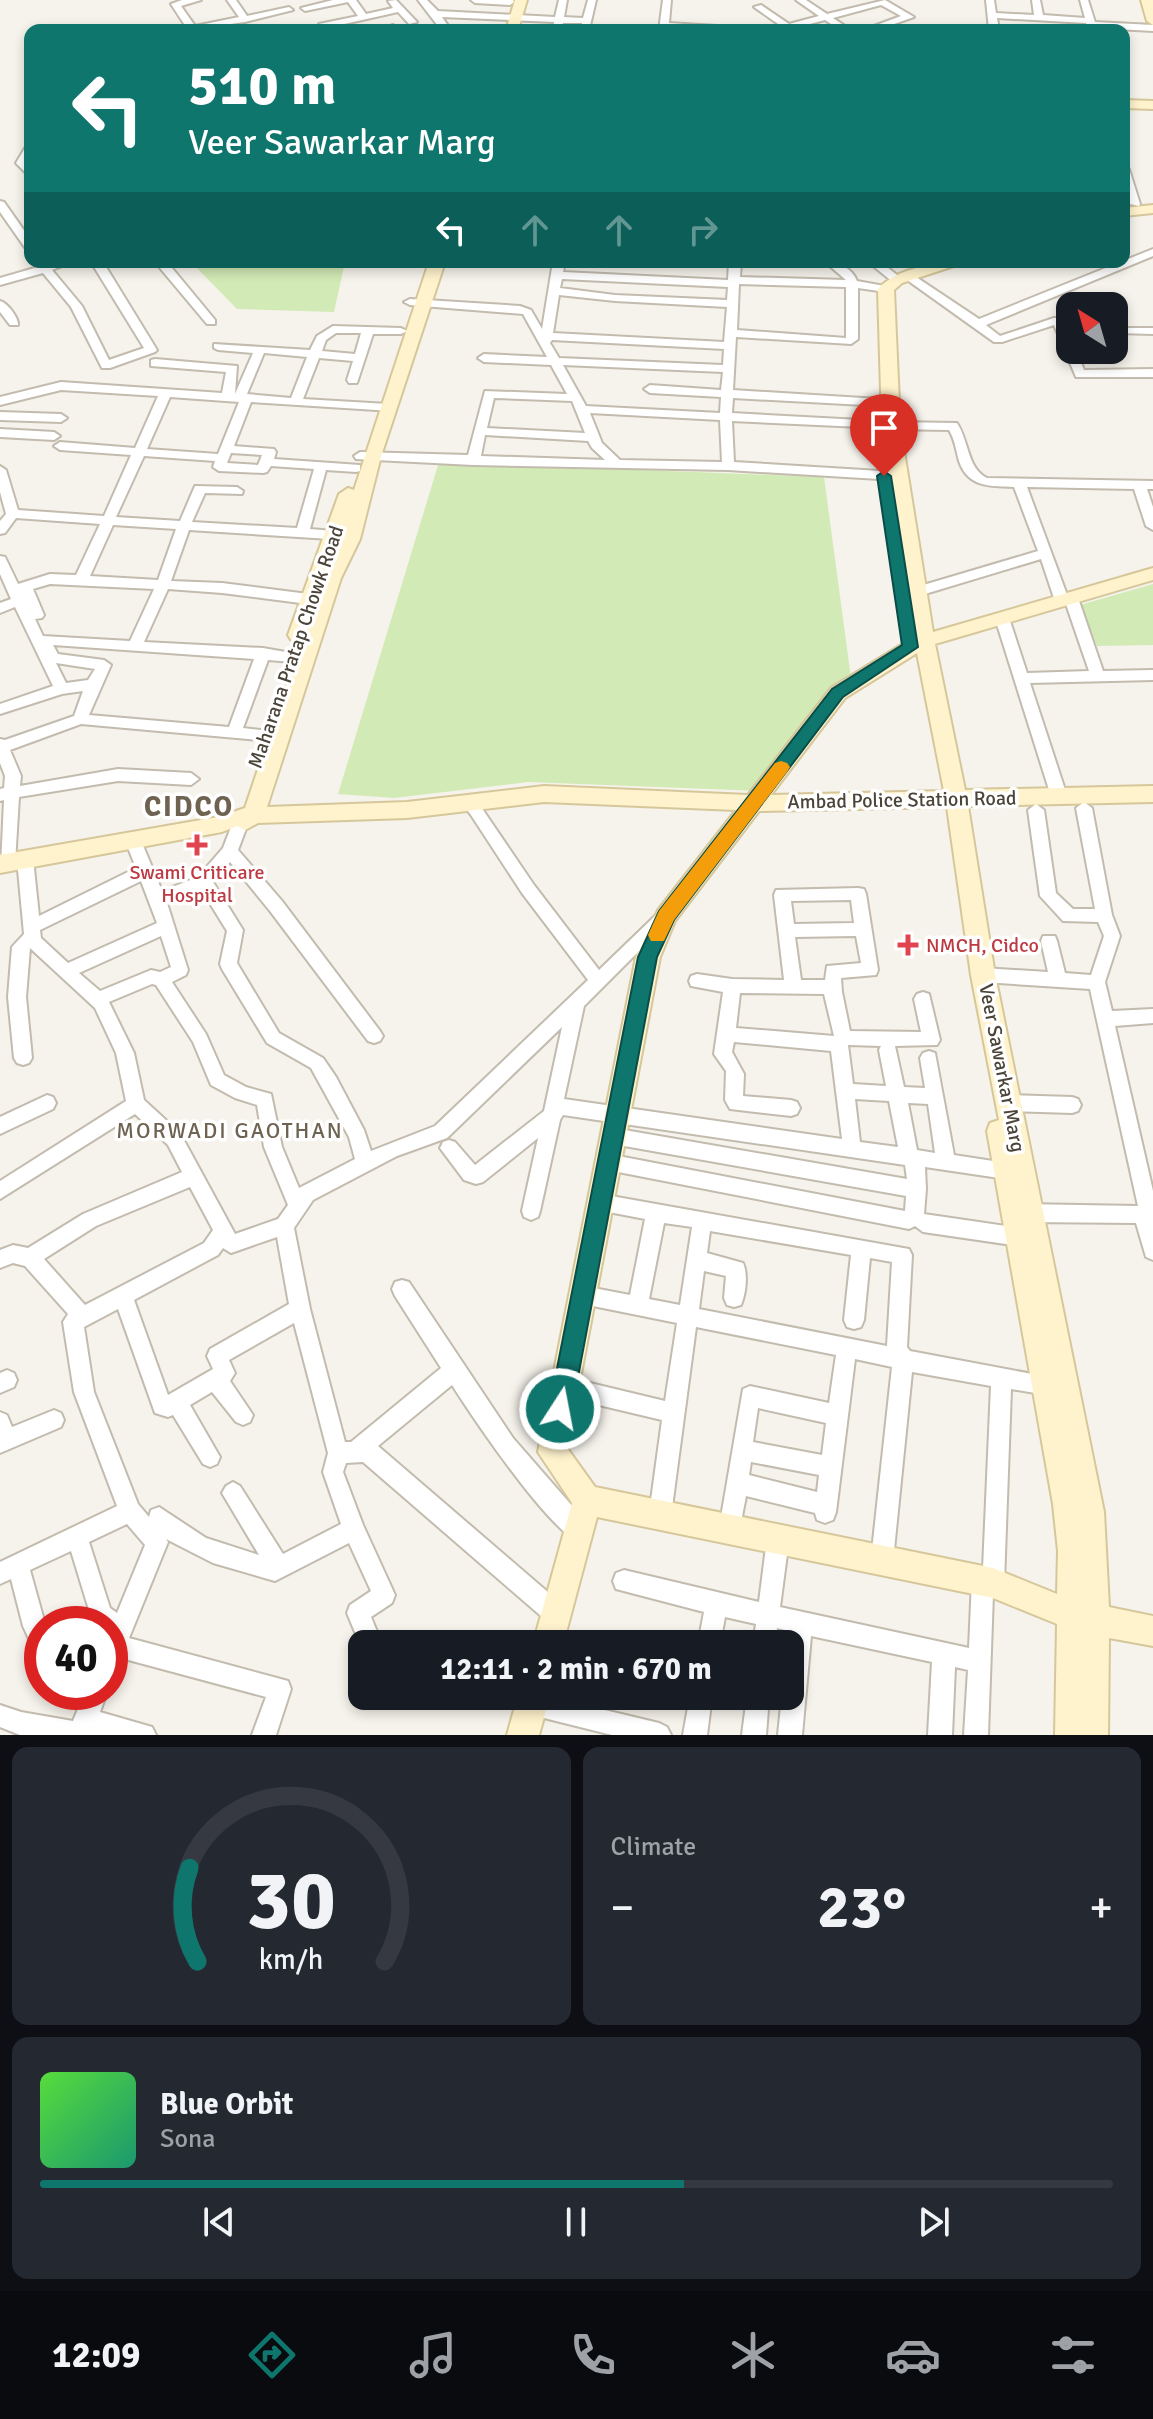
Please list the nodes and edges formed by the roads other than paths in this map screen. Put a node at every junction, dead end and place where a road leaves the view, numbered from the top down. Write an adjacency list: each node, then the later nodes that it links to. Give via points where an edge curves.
1 (197, 0): 29 (street, via 175,4)
2 (231, 0): 26 (street)
3 (349, 0): 16 (street); 23 (street)
4 (391, 0): 18 (street)
5 (422, 0): 20 (street)
6 (475, 0): 15 (street)
7 (563, 0): 37 (street)
8 (592, 0): 38 (street)
9 (667, 0): 39 (street)
10 (800, 0): 24 (street)
11 (990, 0): 21 (street)
12 (1036, 0): 25 (street)
13 (1084, 0): 46 (street)
14 (1147, 0): 27 (street)
15 (514, 1): 22 (street)
16 (302, 4): 31 (street)
17 (758, 7): 40 (street)
18 (400, 9): 23 (street); 28 (street)
19 (289, 10): 26 (street)
20 (435, 14): 22 (street); 33 (street)
21 (992, 15): 25 (street); 44 (street)
22 (511, 16): 34 (street); 35 (street); 36 (street)
23 (364, 17): 32 (street)
24 (826, 17): 41 (street); 42 (street); 43 (street, via 882,2 909,17)
25 (1039, 18): 45 (street)
26 (245, 19): 30 (street)
27 (1153, 21)
28 (412, 22)
29 (189, 24)
30 (221, 24)
31 (320, 24)
32 (339, 24)
33 (442, 24)
34 (506, 24)
35 (512, 24)
36 (553, 24)
37 (558, 24)
38 (586, 24)
39 (664, 24)
40 (784, 24)
41 (799, 24)
42 (837, 24)
43 (887, 24)
44 (993, 24)
45 (1084, 24)
46 (1091, 24)
47 (1130, 27): 48 (street)
48 (1153, 28)
49 (1130, 104): 50 (street)
50 (1153, 105)
51 (0, 204): 54 (street)
52 (1153, 206): 53 (street)
53 (1130, 208)
54 (24, 238)
55 (1153, 252): 56 (street)
56 (1130, 260)
57 (35, 268): 70 (street)
58 (45, 268): 59 (street, via 76,306 106,365 151,350)
59 (101, 268)
60 (166, 268): 78 (street)
61 (425, 268): 74 (street, Maharana Pratap Chowk Road)
62 (434, 268): 74 (street, Maharana Pratap Chowk Road)
63 (558, 268): 71 (street); 73 (street)
64 (734, 268): 71 (street)
65 (838, 268): 72 (street)
66 (918, 268): 69 (street)
67 (932, 268): 69 (street)
68 (1110, 268): 80 (street)
69 (889, 278): 72 (street); 80 (street); 109 (street, Veer Sawarkar Marg)
70 (0, 282)
71 (733, 282): 72 (street); 76 (street)
72 (852, 284): 86 (street, via 850,342)
73 (554, 291): 76 (street); 85 (street)
74 (416, 302): 82 (street, Maharana Pratap Chowk Road); 85 (street, via 520,309); 105 (street, Maharana Pratap Chowk Road)
75 (0, 304): 79 (street)
76 (732, 304): 86 (street)
77 (1056, 321): 80 (street, via 998,340)
78 (211, 322)
79 (14, 323)
80 (978, 324)
81 (368, 330): 82 (street); 89 (street, via 333,329 321,338); 90 (street)
82 (401, 331): 105 (street, Maharana Pratap Chowk Road)
83 (1128, 331): 84 (street)
84 (1153, 331)
85 (545, 338): 86 (street); 92 (street)
86 (730, 340): 95 (street)
87 (218, 346): 88 (street)
88 (260, 350): 89 (street); 101 (street)
89 (314, 355): 90 (street); 103 (street)
90 (359, 358): 97 (street)
91 (484, 358): 92 (street)
92 (557, 362): 95 (street); 104 (street)
93 (155, 363): 101 (street, via 233,369)
94 (1076, 364): 96 (street, via 1080,374)
95 (728, 369): 100 (street)
96 (1153, 373)
97 (353, 380)
98 (650, 389): 100 (street)
99 (166, 393): 101 (street); 102 (street, via 61,386); 113 (street)
100 (727, 395): 106 (street); 109 (street)
101 (238, 398): 103 (street); 114 (street)
102 (0, 401)
103 (296, 401): 105 (street)
104 (579, 404): 106 (street); 110 (street, via 489,394); 112 (street)
105 (383, 408): 115 (street, Maharana Pratap Chowk Road)
106 (726, 415): 109 (street); 120 (street)
107 (0, 416): 108 (street)
108 (61, 418)
109 (883, 418): 122 (street, Veer Sawarkar Marg); 123 (street, via 953,426 965,465 975,478)
110 (480, 431): 112 (street); 116 (street)
111 (0, 433): 113 (street)
112 (593, 437): 118 (street)
113 (139, 452): 114 (street); 127 (street)
114 (225, 453): 117 (street, via 270,452); 117 (street, via 219,467 263,469)
115 (362, 460): 116 (street); 119 (street); 132 (street, Maharana Pratap Chowk Road)
116 (473, 461): 118 (street)
117 (266, 462): 119 (street)
118 (617, 464): 120 (street)
119 (321, 466): 131 (street)
120 (728, 466): 122 (street)
121 (0, 470): 126 (street)
122 (890, 476): 139 (street, Veer Sawarkar Marg); 146 (street, Veer Sawarkar Marg)
123 (1020, 485): 124 (street); 133 (street)
124 (1146, 485): 129 (street)
125 (237, 491): 128 (street, via 200,489)
126 (13, 514): 127 (street); 130 (street)
127 (107, 520): 128 (street); 136 (street)
128 (182, 526): 131 (street); 137 (street)
129 (1153, 526)
130 (0, 530)
131 (302, 534): 132 (street)
132 (343, 536): 140 (street, Maharana Pratap Chowk Road); 159 (street, Maharana Pratap Chowk Road)
133 (1046, 553): 139 (street); 141 (street)
134 (0, 560): 138 (street)
135 (1153, 574): 141 (street)
136 (81, 580): 137 (street); 138 (street, via 50,579)
137 (164, 585): 140 (street); 147 (street)
138 (20, 592): 142 (street); 144 (street); 155 (street)
139 (915, 592): 146 (street, Veer Sawarkar Marg)
140 (308, 599): 149 (street, Maharana Pratap Chowk Road)
141 (1067, 600): 143 (street); 152 (street)
142 (0, 608)
143 (1002, 618): 146 (street); 153 (street)
144 (47, 640): 145 (street); 150 (street, via 51,658)
145 (114, 643): 147 (street); 150 (street)
146 (917, 644): 165 (street, Veer Sawarkar Marg); 168 (street, via 838,693)
147 (135, 645): 148 (street)
148 (263, 653): 149 (street); 158 (street)
149 (292, 657): 159 (street, Maharana Pratap Chowk Road)
150 (104, 665): 154 (street)
151 (1153, 675): 152 (street)
152 (1098, 676): 153 (street)
153 (1021, 678): 164 (street)
154 (93, 685): 155 (street); 157 (street)
155 (61, 689): 156 (street)
156 (2, 704)
157 (80, 719): 158 (street); 160 (street)
158 (234, 733): 159 (street)
159 (272, 737): 171 (street, Maharana Pratap Chowk Road)
160 (0, 746): 162 (street, via 13,776)
161 (191, 779): 162 (street, via 118,775)
162 (6, 794): 174 (street)
163 (1153, 794): 164 (street, Ambad Police Station Road)
164 (1059, 796): 165 (street, Ambad Police Station Road)
165 (950, 805): 168 (street, Ambad Police Station Road); 169 (street, Ambad Police Station Road); 181 (street, Veer Sawarkar Marg)
166 (1153, 807): 167 (street, Ambad Police Station Road)
167 (1084, 808): 169 (street, Ambad Police Station Road); 178 (street)
168 (748, 809): 170 (street, Ambad Police Station Road, via 552,804); 171 (street, Ambad Police Station Road, via 544,794); 179 (street)
169 (1036, 810): 178 (street, via 1048,896 1069,916)
170 (476, 811): 171 (street, Ambad Police Station Road, via 417,819); 190 (street)
171 (238, 821): 172 (street, Ambad Police Station Road); 173 (street)
172 (133, 840): 174 (street, Ambad Police Station Road); 175 (street)
173 (230, 851): 176 (street); 202 (street)
174 (11, 862): 184 (street)
175 (146, 871): 177 (street); 184 (street, via 86,897)
176 (204, 881): 177 (street); 221 (street, via 235,930 228,964 273,1038 317,1063 358,1136)
177 (157, 900): 180 (street)
178 (1104, 915): 192 (street, via 1112,936)
179 (666, 916): 190 (street); 216 (street, via 648,957)
180 (166, 926): 186 (street); 188 (street, via 180,970)
181 (968, 926): 187 (street, Veer Sawarkar Marg); 222 (street, Veer Sawarkar Marg)
182 (864, 929): 183 (street); 183 (street, via 858,894 782,895); 195 (street, via 870,970 833,971)
183 (786, 931): 194 (street)
184 (32, 932): 186 (street, via 33,941); 204 (street, via 20,947 17,997)
185 (1049, 941): 189 (street)
186 (66, 971): 197 (street)
187 (983, 975): 189 (street); 210 (street, Veer Sawarkar Marg)
188 (161, 979): 197 (street, via 151,977); 227 (street, via 200,1039 217,1080 265,1100 273,1147)
189 (1058, 979): 192 (street)
190 (598, 981): 198 (street)
191 (697, 981): 193 (street)
192 (1097, 982): 200 (street)
193 (732, 986): 194 (street); 201 (street)
194 (793, 986): 195 (street, via 828,987)
195 (833, 992): 196 (street, via 843,1036 849,1038 931,1040)
196 (923, 999)
197 (97, 1000): 211 (street, via 125,1053)
198 (576, 1003): 214 (street); 221 (street, via 441,1132)
199 (1153, 1016): 200 (street)
200 (1105, 1019): 231 (street)
201 (727, 1034): 206 (street, via 839,1044); 213 (street, via 723,1054 736,1070 736,1103)
202 (374, 1036)
203 (888, 1050): 207 (street)
204 (23, 1058)
205 (929, 1058): 208 (street)
206 (845, 1091): 207 (street); 218 (street)
207 (897, 1094): 208 (street); 219 (street)
208 (936, 1097): 220 (street)
209 (47, 1103): 215 (street)
210 (1008, 1103): 212 (street); 230 (street, Veer Sawarkar Marg)
211 (136, 1104): 223 (street, via 174,1139); 225 (street)
212 (1072, 1105)
213 (791, 1108)
214 (555, 1110): 216 (street); 217 (street, via 476,1176); 228 (street)
215 (0, 1126)
216 (613, 1137): 218 (street); 224 (street); 224 (street, via 897,1219 914,1217); 226 (street)
217 (449, 1148)
218 (852, 1149): 219 (street)
219 (909, 1156): 220 (street); 224 (street)
220 (946, 1161): 222 (street)
221 (365, 1163): 227 (street, via 306,1194)
222 (1006, 1171): 230 (street, Veer Sawarkar Marg)
223 (194, 1176): 235 (street); 239 (street, via 80,1222)
224 (917, 1189)
225 (0, 1191)
226 (600, 1203): 229 (street); 243 (street)
227 (298, 1207): 234 (street)
228 (531, 1211)
229 (656, 1213): 232 (street); 246 (street)
230 (1022, 1213): 231 (street); 236 (street, Veer Sawarkar Marg); 290 (street, Veer Sawarkar Marg, via 1089,1512)
231 (1148, 1215): 238 (street)
232 (702, 1222): 237 (street); 241 (street)
233 (923, 1223): 236 (street)
234 (284, 1226): 235 (street, via 231,1244); 247 (street)
235 (224, 1231): 244 (street, via 211,1249)
236 (1019, 1237): 256 (street, Veer Sawarkar Marg)
237 (861, 1248): 250 (street); 252 (street, via 902,1255 897,1349)
238 (1153, 1251)
239 (31, 1258): 240 (street, via 13,1254); 249 (street)
240 (0, 1259)
241 (697, 1260): 245 (street, via 736,1269); 248 (street)
242 (402, 1289): 253 (street)
243 (583, 1295): 246 (street); 257 (street)
244 (123, 1296): 249 (street); 258 (street, via 162,1406)
245 (734, 1298)
246 (638, 1306): 248 (street)
247 (300, 1309): 255 (street, via 217,1356 225,1373); 265 (street)
248 (689, 1316): 251 (street); 259 (street)
249 (83, 1317): 271 (street, via 73,1322 84,1392)
250 (854, 1320)
251 (847, 1348): 252 (street); 261 (street)
252 (903, 1359): 254 (street); 279 (street)
253 (454, 1370): 265 (street); 276 (street, via 541,1493)
254 (1001, 1378): 256 (street); 283 (street)
255 (215, 1379): 258 (street); 260 (street)
256 (1047, 1385): 290 (street, Veer Sawarkar Marg)
257 (565, 1387): 259 (street); 270 (street, via 552,1452)
258 (176, 1402): 266 (street)
259 (673, 1413): 272 (street)
260 (243, 1415)
261 (837, 1415): 264 (street, via 750,1396); 267 (street)
262 (54, 1420): 263 (street)
263 (2, 1435)
264 (742, 1450): 267 (street); 268 (street)
265 (347, 1452): 274 (street, via 333,1472); 288 (street, via 367,1451)
266 (210, 1457)
267 (831, 1467): 268 (street, via 825,1508)
268 (737, 1483): 275 (street)
269 (233, 1493): 280 (street)
270 (587, 1500): 272 (street); 276 (street)
271 (130, 1511): 277 (street); 287 (street, via 157,1542)
272 (660, 1515): 275 (street)
273 (159, 1518): 280 (street, via 191,1544 227,1558)
274 (354, 1529): 280 (street); 292 (street, via 384,1595 358,1613)
275 (730, 1529): 278 (street)
276 (579, 1531): 288 (street)
277 (77, 1536): 281 (street); 286 (street)
278 (778, 1539): 279 (street); 289 (street)
279 (882, 1560): 283 (street)
280 (279, 1568)
281 (9, 1569): 285 (street)
282 (624, 1581): 284 (street)
283 (988, 1582): 290 (street); 299 (street)
284 (716, 1604): 289 (street); 294 (street)
285 (25, 1606)
286 (98, 1606)
287 (128, 1613)
288 (556, 1614): 293 (street)
289 (767, 1615): 291 (street); 295 (street)
290 (1084, 1617): 296 (street); 316 (street, Veer Sawarkar Marg); 317 (street, Veer Sawarkar Marg)
291 (801, 1622): 298 (street); 313 (street)
292 (365, 1630)
293 (552, 1630)
294 (711, 1630)
295 (765, 1630)
296 (1153, 1631)
297 (128, 1646): 308 (street, via 280,1689)
298 (944, 1654): 299 (street); 314 (street)
299 (979, 1661): 315 (street)
300 (89, 1710): 306 (street)
301 (530, 1710): 309 (street)
302 (569, 1710): 310 (street)
303 (699, 1710): 311 (street)
304 (757, 1710): 312 (street)
305 (0, 1716): 306 (street, via 21,1724)
306 (81, 1729): 307 (street)
307 (144, 1735)
308 (264, 1735)
309 (523, 1735)
310 (659, 1735)
311 (695, 1735)
312 (754, 1735)
313 (790, 1735)
314 (940, 1735)
315 (976, 1735)
316 (1071, 1735)
317 (1092, 1735)

